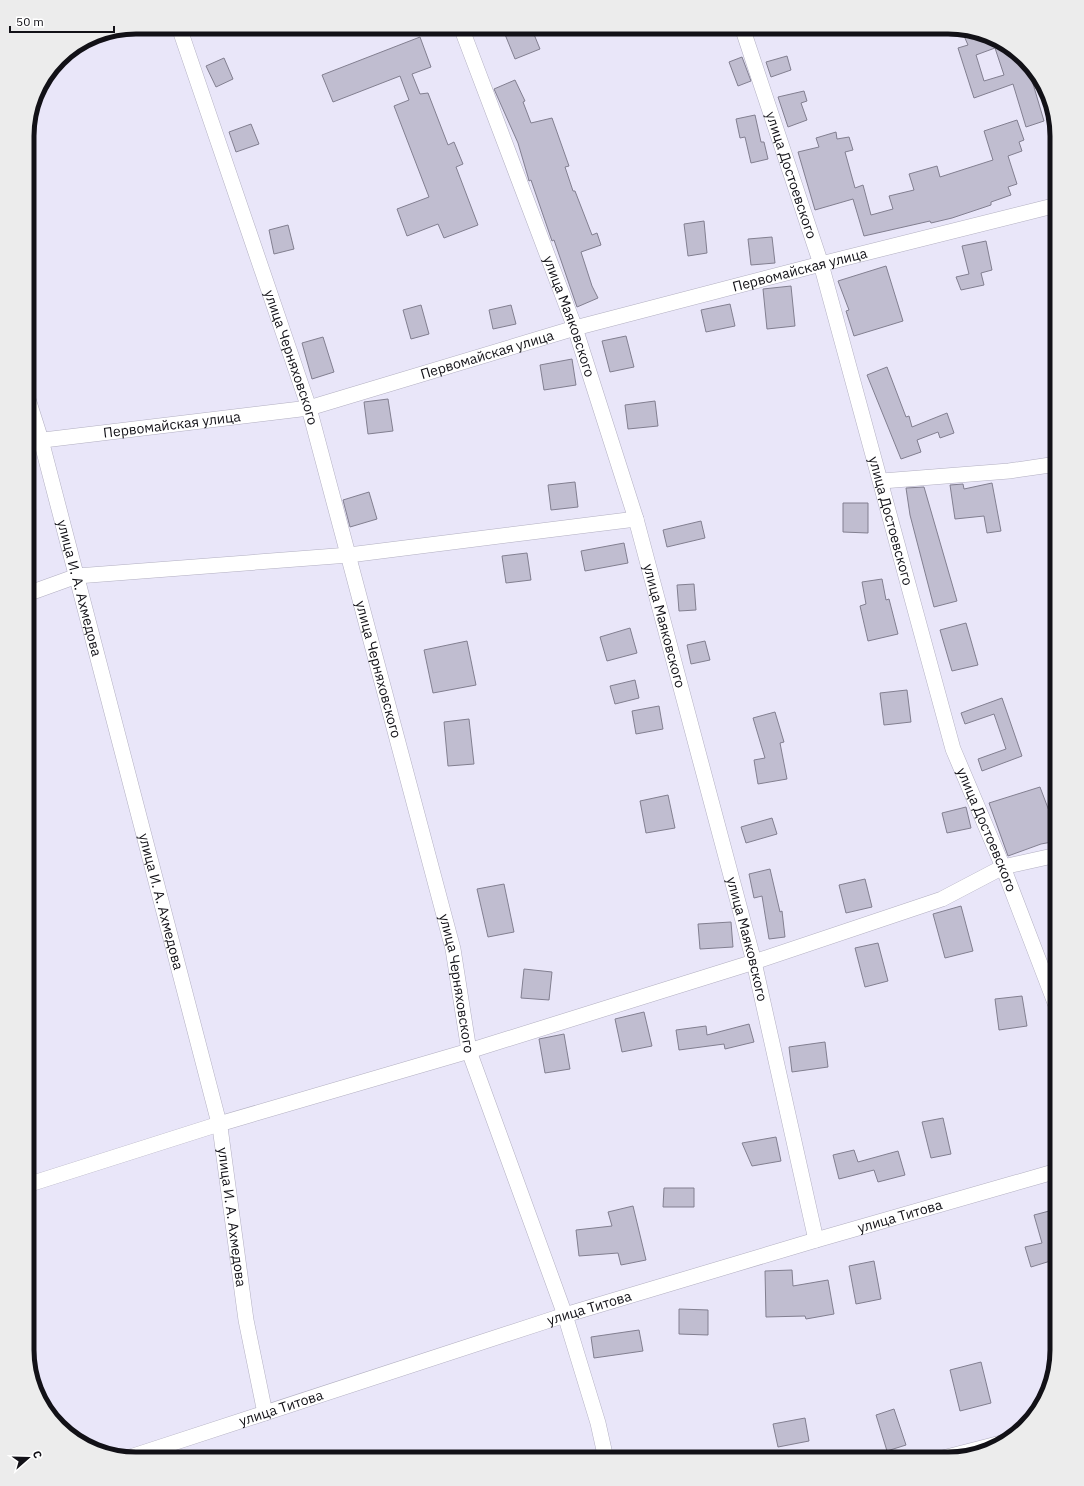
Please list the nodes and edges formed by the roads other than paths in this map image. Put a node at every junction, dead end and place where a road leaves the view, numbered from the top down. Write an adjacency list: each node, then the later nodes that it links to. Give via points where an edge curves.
1 (181, 34): 7 (street, улица Черняховского)
2 (464, 34): 6 (street, улица Маяковского)
3 (744, 34): 5 (street, улица Достоевского)
4 (1050, 207): 5 (street, Первомайская улица)
5 (821, 264): 6 (street, Первомайская улица); 10 (street, улица Достоевского)
6 (575, 328): 7 (street, Первомайская улица); 11 (street, улица Маяковского)
7 (309, 408): 8 (street, Первомайская улица); 12 (street, улица Черняховского)
8 (34, 441): 13 (street, улица И. А. Ахмедова)
9 (1050, 465): 10 (street, via 1009,471)
10 (882, 481): 16 (street, улица Достоевского, via 953,749)
11 (636, 518): 12 (street); 17 (street, улица Маяковского)
12 (349, 555): 13 (street); 19 (street, улица Черняховского, via 453,949)
13 (77, 576): 14 (street); 20 (street, улица И. А. Ахмедова)
14 (34, 591)
15 (1050, 857): 16 (street)
16 (1003, 867): 17 (street, via 942,899); 18 (street, улица Достоевского)
17 (754, 962): 19 (street); 23 (street, улица Маяковского)
18 (1050, 990)
19 (469, 1051): 20 (street); 24 (street, улица Черняховского)
20 (219, 1124): 22 (street); 25 (street, улица И. А. Ахмедова, via 246,1320)
21 (1050, 1173): 23 (street, улица Титова)
22 (34, 1183)
23 (816, 1240): 24 (street, улица Титова)
24 (566, 1315): 25 (street, улица Титова); 27 (street, улица Черняховского)
25 (264, 1413): 26 (street, улица Титова)
26 (145, 1452)
27 (604, 1452)

